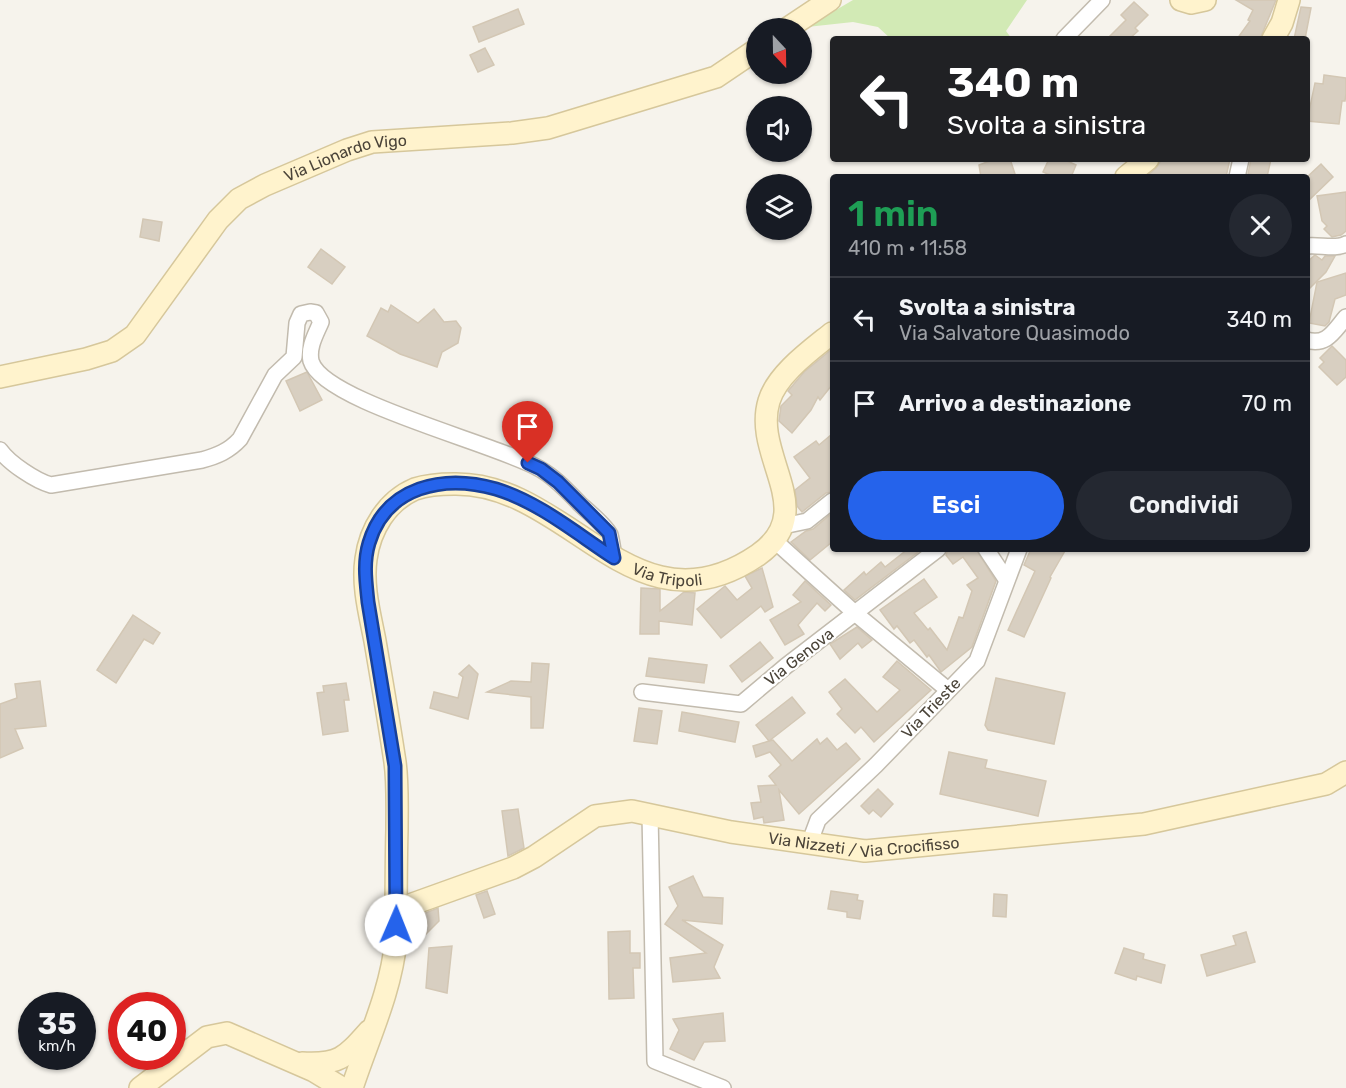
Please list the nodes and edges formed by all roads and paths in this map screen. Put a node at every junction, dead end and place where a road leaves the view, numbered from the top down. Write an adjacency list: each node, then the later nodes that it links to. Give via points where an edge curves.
1 (830, 0): 6 (street)
2 (1102, 0): 7 (street)
3 (1181, 0): 4 (street)
4 (1205, 0)
5 (1289, 0): 8 (street)
6 (803, 18)
7 (1067, 36)
8 (1275, 36)
9 (746, 57): 17 (street, Via Lionardo Vigo, via 717,77 548,128 372,142 275,180 239,199 218,220 135,335 112,351)
10 (1144, 162): 11 (street)
11 (1130, 174)
12 (1346, 244): 13 (street)
13 (1310, 245)
14 (1346, 318): 16 (street, via 1324,342)
15 (830, 335): 20 (street, via 801,358 770,398 766,418 786,510)
16 (1310, 341)
17 (0, 377)
18 (0, 450): 24 (street, via 29,474 51,485 215,456 240,439 276,375 294,357 301,314 316,313 321,322 310,349 312,362 331,384 403,417 541,469 609,533)
19 (830, 503): 20 (street, via 807,521)
20 (779, 533): 24 (street, Via Tripoli, via 758,555 706,579 672,581 654,577); 26 (street)
21 (934, 552): 26 (street, Via Genova)
22 (988, 552): 25 (street)
23 (1018, 552): 25 (street, Via Trieste)
24 (614, 558): 32 (street, Via Tripoli, via 533,505 496,489 465,484 417,488 394,503 379,521 369,542 365,576 395,766)
25 (1006, 579): 27 (street, Via Trieste, via 977,661)
26 (856, 614): 27 (street); 28 (street, Via Genova, via 741,704)
27 (948, 690): 31 (street, Via Trieste, via 818,820)
28 (642, 692)
29 (1346, 772): 31 (street, Via Nizzeti / Via Crocifisso, via 1326,784 1144,824 865,851)
30 (650, 814): 31 (street, Via Nizzeti / Via Crocifisso); 32 (street, Via Nizzeti / Via Crocifisso, via 595,816 513,868); 38 (street, via 655,1061)
31 (809, 844)
32 (396, 909): 33 (street, Via Tripoli, via 393,967)
33 (373, 1026): 34 (street); 36 (street, Via Tripoli)
34 (336, 1061): 35 (street); 36 (street, via 353,1064)
35 (289, 1062): 36 (street); 37 (street, via 238,1036 215,1034)
36 (352, 1081)
37 (140, 1088)
38 (723, 1088)

